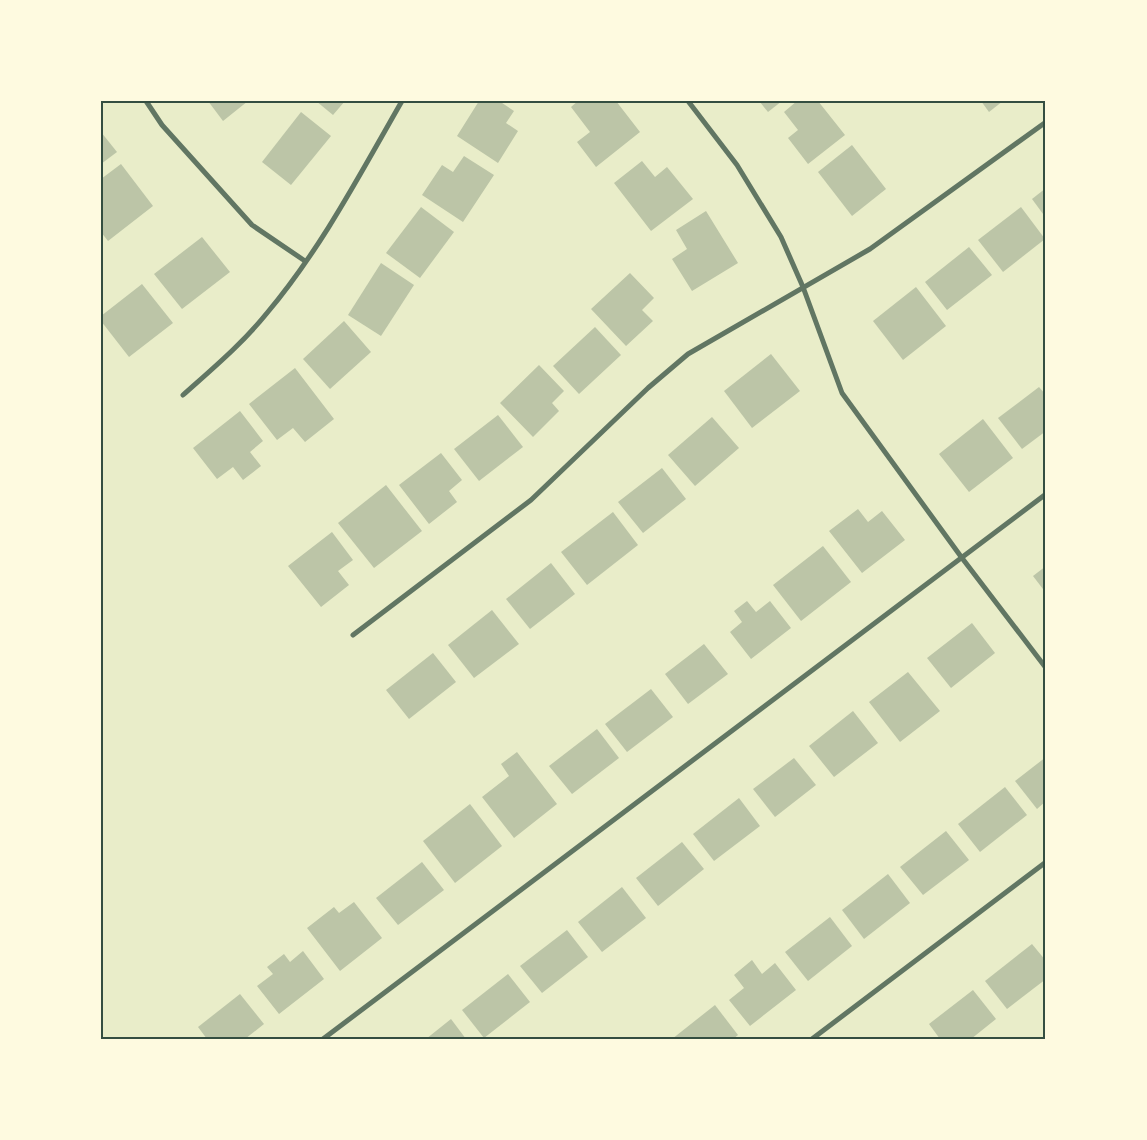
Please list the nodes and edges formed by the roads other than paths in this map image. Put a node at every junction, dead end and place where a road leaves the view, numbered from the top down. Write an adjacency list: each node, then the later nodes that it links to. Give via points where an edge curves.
1 (146, 101): 5 (street, via 162,125 252,224)
2 (402, 101): 5 (street, via 326,234)
3 (688, 101): 6 (street, via 737,166 780,237)
4 (1046, 122): 6 (street, via 870,249)
5 (305, 261): 7 (street, via 267,313 232,351)
6 (803, 287): 9 (street, via 842,394); 10 (street, via 688,354 531,500)
7 (182, 395)
8 (1046, 494): 9 (street)
9 (962, 558): 11 (street); 13 (street)
10 (353, 636)
11 (1046, 668)
12 (1046, 862): 14 (street)
13 (323, 1039)
14 (812, 1039)

